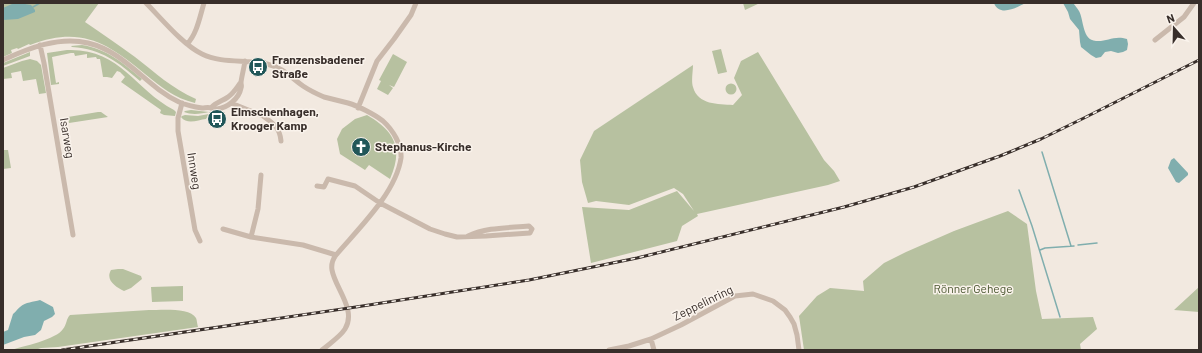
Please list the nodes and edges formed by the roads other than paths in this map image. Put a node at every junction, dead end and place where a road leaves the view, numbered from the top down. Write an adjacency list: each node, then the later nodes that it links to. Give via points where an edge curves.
1 (146, 3): 6 (street)
2 (204, 3): 6 (street, via 196,30)
3 (416, 3): 14 (street, via 411,15 377,61)
4 (1194, 3): 5 (street, via 1184,17)
5 (1155, 40)
6 (187, 44): 9 (street, via 214,58)
7 (40, 45): 8 (street); 11 (street, via 74,41 103,47 119,56 170,97); 20 (street, Isarweg)
8 (3, 60)
9 (245, 61): 10 (street); 14 (street, via 276,67 303,86 325,97)
10 (241, 82): 12 (street, via 240,92); 13 (street, via 232,94)
11 (182, 103): 13 (street); 23 (street, Innweg, via 178,131 195,230)
12 (231, 103): 13 (street, via 218,109); 15 (street, via 268,119 278,129)
13 (211, 108)
14 (358, 108): 18 (street, via 382,121 391,130 400,147 398,171)
15 (281, 141)
16 (261, 175): 22 (street)
17 (317, 186): 18 (street, via 324,187 328,179 355,186)
18 (380, 203): 21 (street, via 430,229 451,236); 24 (street)
19 (223, 229): 22 (street)
20 (73, 235)
21 (468, 236): 21 (street, via 530,233 532,229 529,226 486,230)
22 (252, 237): 24 (street, via 303,245)
23 (200, 241)
24 (336, 255): 26 (street, via 332,269 347,308 347,325 344,331)
25 (651, 339): 27 (street, Zeppelinring); 28 (street); 29 (street, Zeppelinring, via 735,296 753,294 785,310 794,324)
26 (322, 350)
27 (609, 350)
28 (654, 350)
29 (799, 350)

